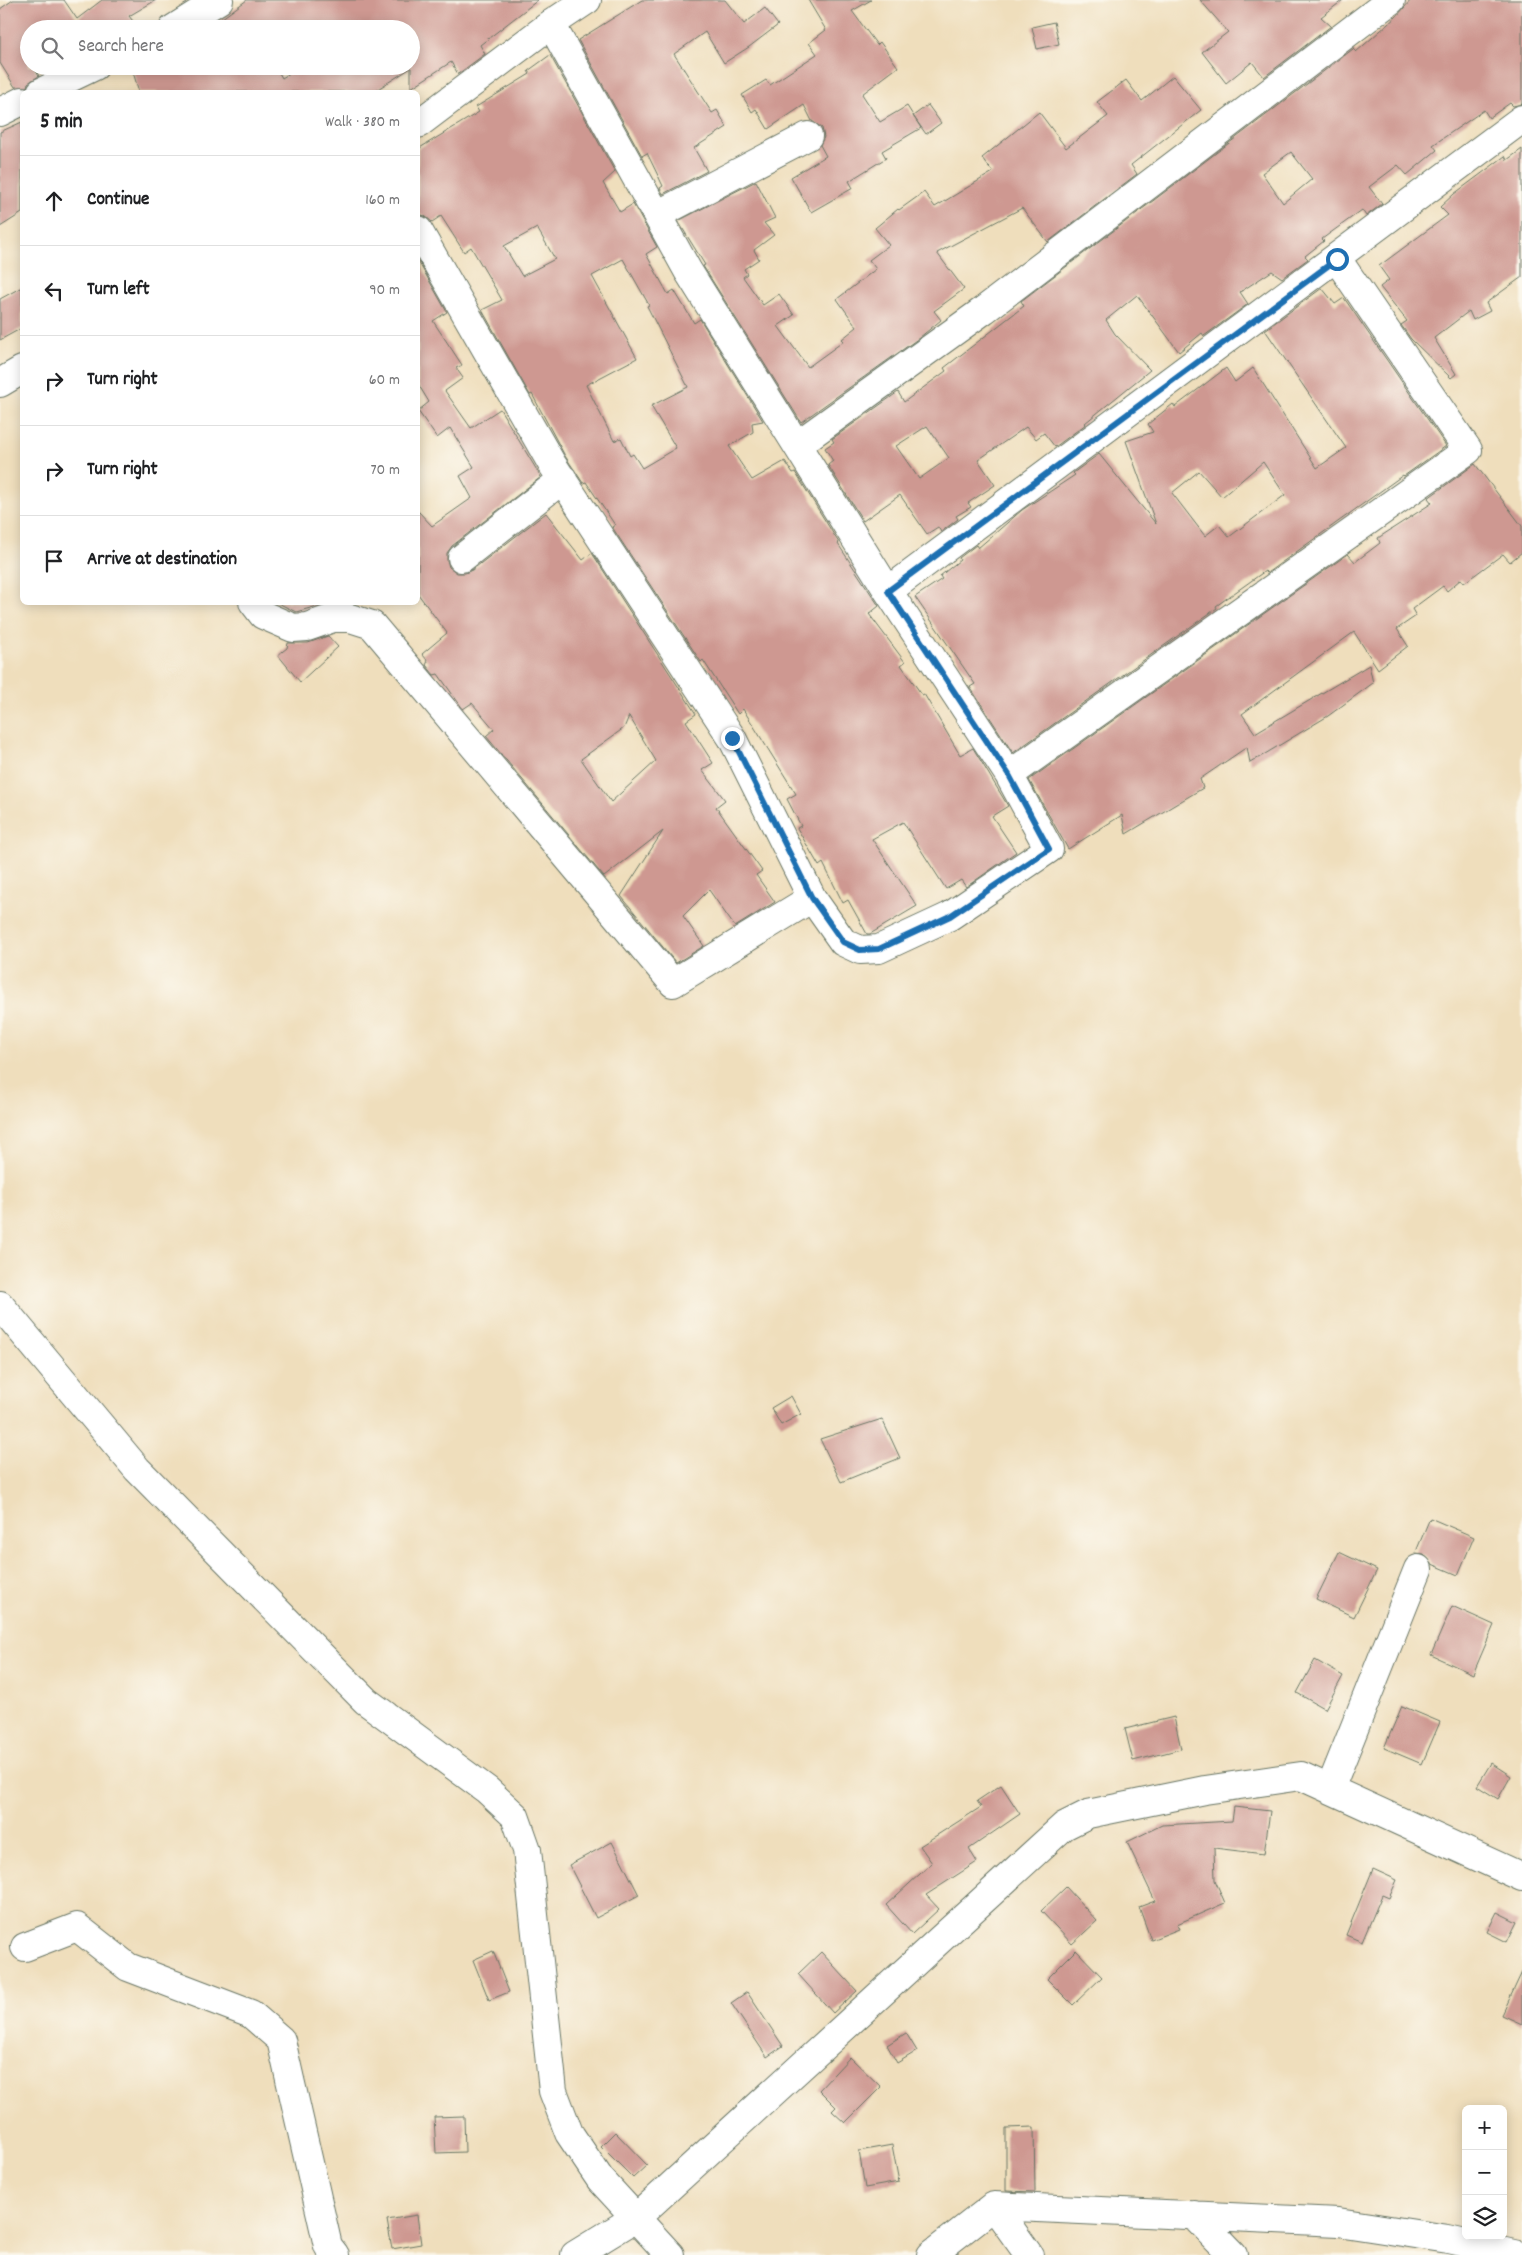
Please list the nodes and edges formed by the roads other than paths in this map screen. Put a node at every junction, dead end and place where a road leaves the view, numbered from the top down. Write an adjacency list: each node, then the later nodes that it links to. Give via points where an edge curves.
1 (218, 0): 4 (street)
2 (587, 0): 5 (street)
3 (1391, 0): 18 (street, via 984,310)
4 (187, 20)
5 (551, 24): 11 (street); 13 (street)
6 (76, 75): 7 (street)
7 (45, 90)
8 (20, 102): 9 (street)
9 (0, 112)
10 (1522, 119): 15 (street)
11 (420, 122)
12 (808, 136): 13 (street)
13 (657, 215): 18 (street, via 688,271)
14 (420, 233): 19 (street)
15 (1337, 259): 21 (street); 23 (street, via 1468,450)
16 (20, 371): 17 (street)
17 (0, 383)
18 (797, 444): 21 (street)
19 (562, 479): 20 (street); 24 (street, via 732,738)
20 (462, 558)
21 (888, 591): 23 (street)
22 (255, 605): 24 (street, via 263,616 293,628 333,618 350,618 372,625 673,984)
23 (1009, 775): 24 (street, via 1049,849 950,916 879,949 860,950 843,942)
24 (812, 898)
25 (0, 1305): 32 (street, via 137,1469 366,1701 487,1790 515,1816 527,1850 553,2091 569,2133 600,2179)
26 (1418, 1568): 27 (street)
27 (1330, 1789): 28 (street); 32 (street, via 1301,1776 1205,1790 1088,1814 1064,1826)
28 (1522, 1877)
29 (25, 1946): 34 (street, via 77,1927 128,1967 251,2014 281,2040 328,2246)
30 (994, 2206): 31 (street); 37 (street); 38 (street)
31 (1194, 2215): 33 (street, via 1338,2222); 39 (street)
32 (637, 2217): 35 (street); 36 (street)
33 (1455, 2247): 40 (street)
34 (335, 2255)
35 (575, 2255)
36 (670, 2255)
37 (931, 2255)
38 (1029, 2255)
39 (1233, 2255)
40 (1518, 2255)

